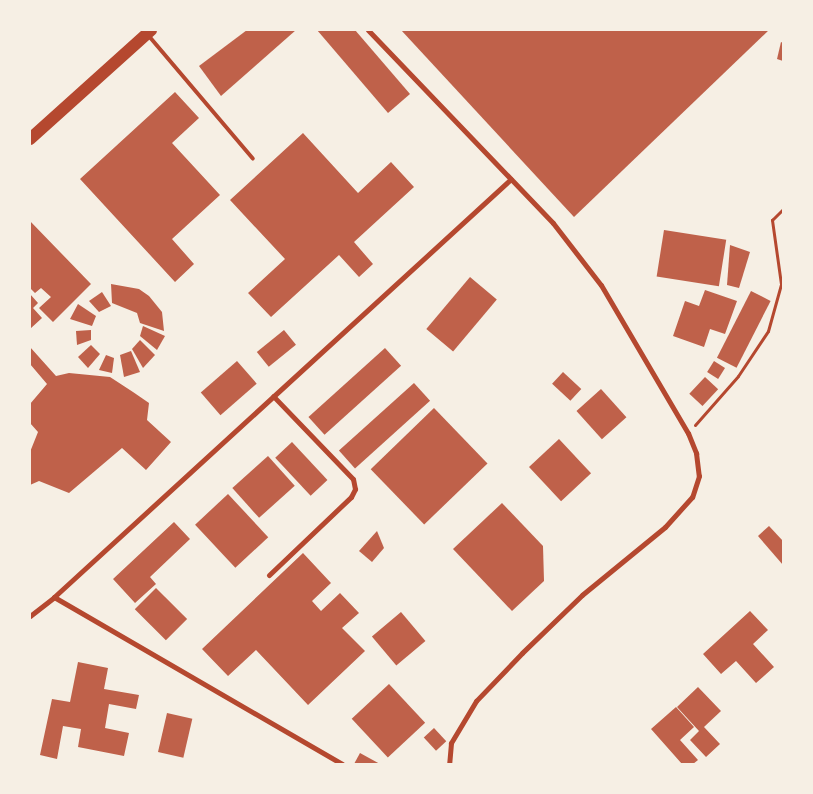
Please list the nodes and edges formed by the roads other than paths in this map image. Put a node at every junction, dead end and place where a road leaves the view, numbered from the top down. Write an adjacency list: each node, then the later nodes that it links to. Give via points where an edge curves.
1 (368, 30): 5 (street)
2 (149, 32): 3 (main road); 4 (lane)
3 (30, 139)
4 (253, 159)
5 (511, 179): 6 (street); 11 (street, via 553,223 601,285 688,433 696,453 699,476 692,497 665,527 569,608 476,701 451,744)
6 (273, 396): 7 (street, via 353,479 356,489); 8 (street)
7 (270, 575)
8 (54, 597): 9 (street); 10 (street)
9 (30, 616)
10 (342, 764)
11 (449, 764)

